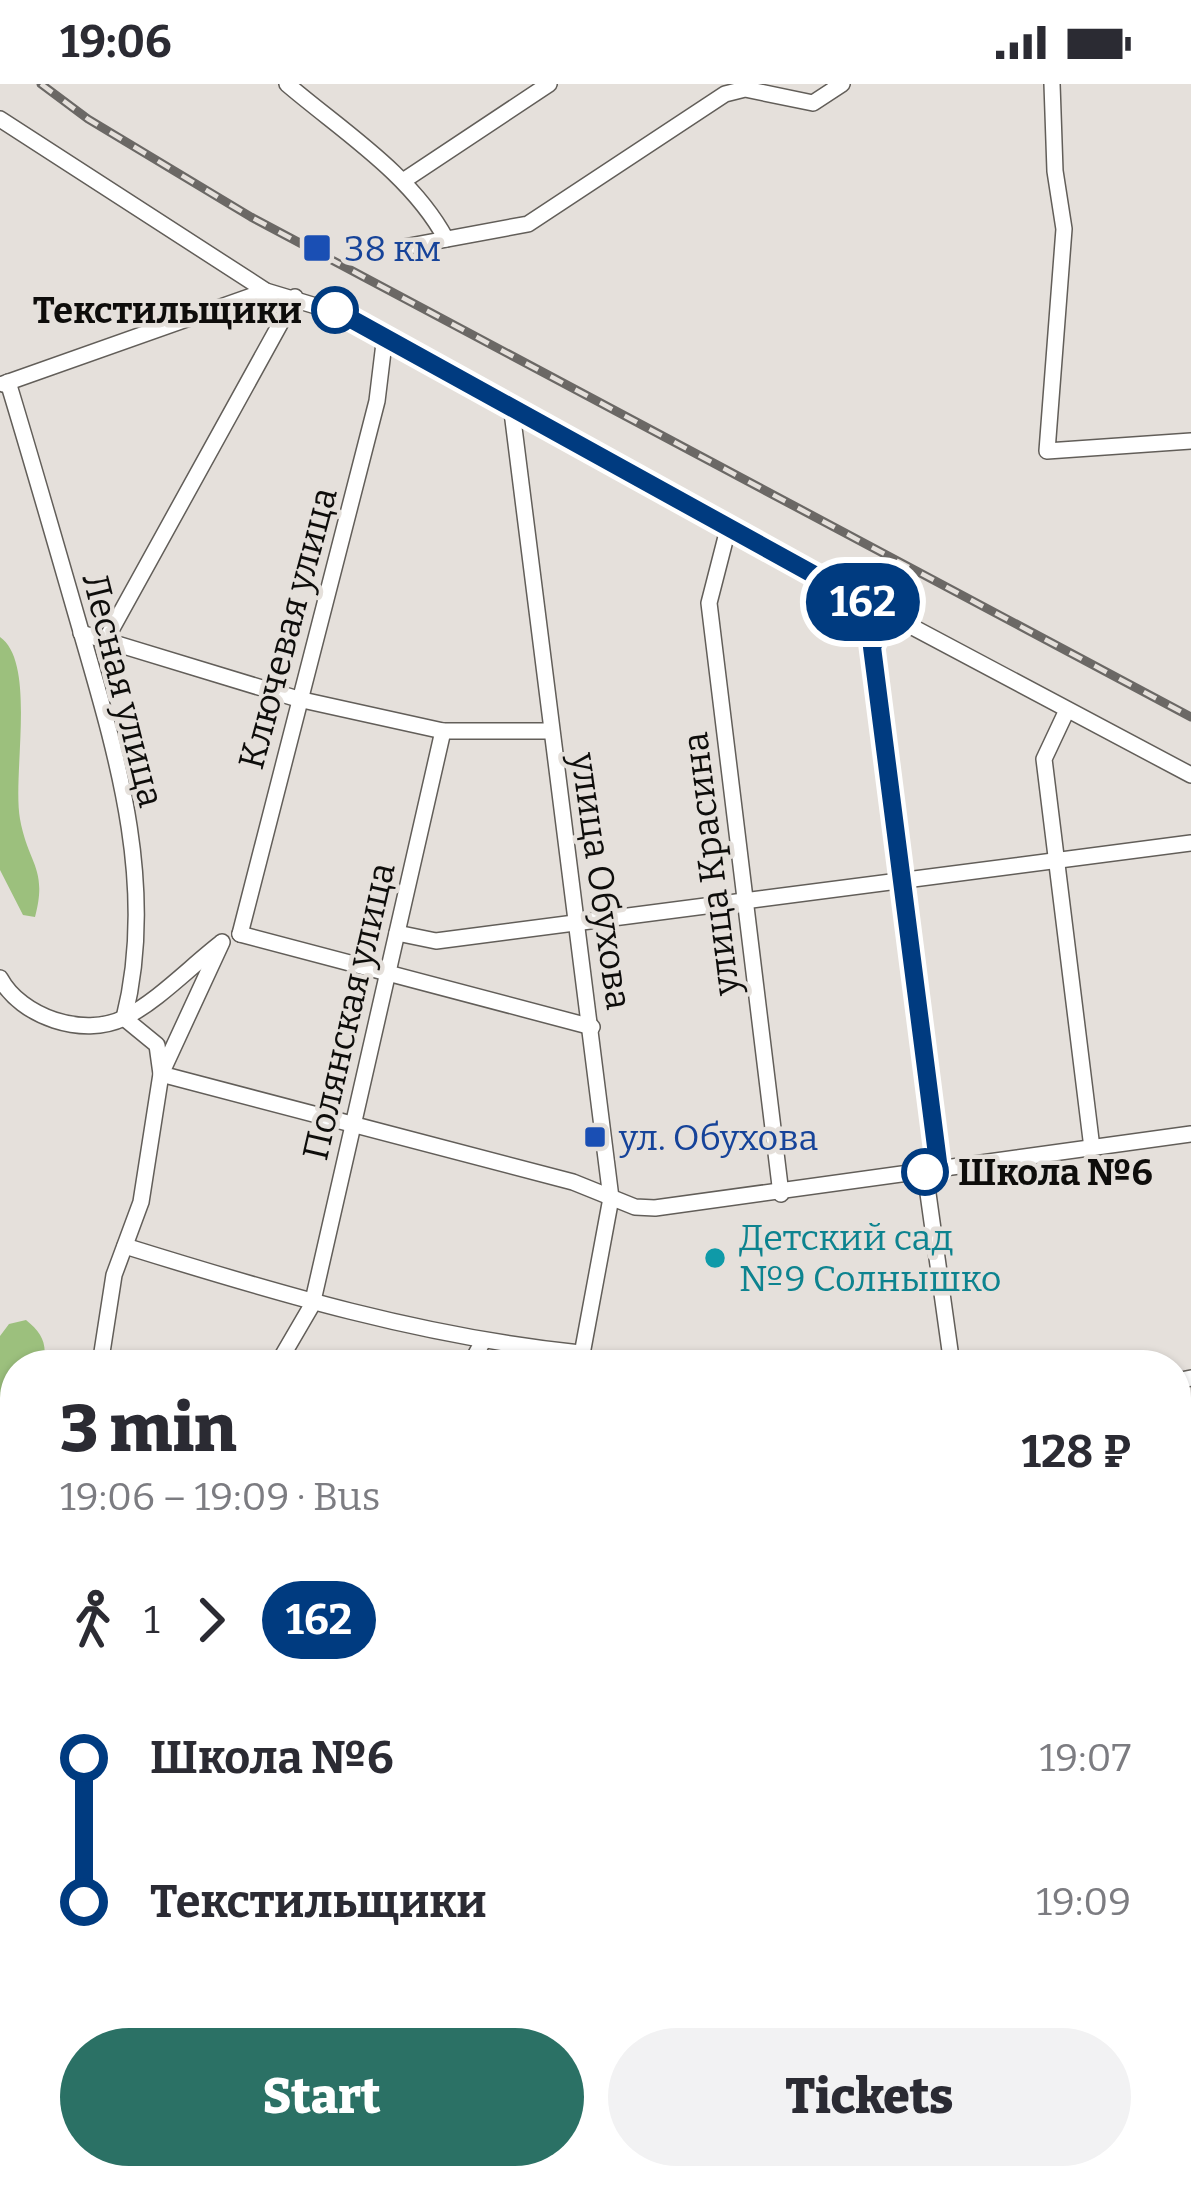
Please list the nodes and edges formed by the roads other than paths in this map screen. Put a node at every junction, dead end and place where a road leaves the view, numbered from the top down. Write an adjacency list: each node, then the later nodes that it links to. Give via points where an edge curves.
1 (286, 84): 7 (street)
2 (321, 84): 7 (street)
3 (549, 84): 9 (street)
4 (842, 84): 6 (street, via 813,103)
5 (1052, 84): 17 (street, via 1064,229 1047,451)
6 (746, 87): 10 (street, via 528,224)
7 (304, 99): 9 (street)
8 (0, 118): 12 (street)
9 (403, 181): 10 (street)
10 (446, 239): 11 (street)
11 (404, 248)
12 (266, 291): 13 (street); 15 (street)
13 (295, 297): 14 (street); 21 (street)
14 (385, 335): 16 (street); 22 (street, Ключевая улица, via 377,401)
15 (4, 383): 20 (street, Лесная улица)
16 (511, 404): 18 (street); 25 (street, улица Обухова)
17 (1191, 441)
18 (728, 529): 19 (street); 30 (street, улица Красина, via 709,603)
19 (887, 615): 23 (street); 29 (street, via 872,647)
20 (81, 633): 21 (street); 39 (street, Лесная улица, via 120,765 134,870 135,951)
21 (104, 643): 22 (street)
22 (298, 699): 24 (street); 32 (street, Ключевая улица)
23 (1067, 710): 26 (street); 28 (street, via 1044,759)
24 (443, 731): 25 (street); 33 (street, Полянская улица)
25 (550, 731): 31 (street, улица Обухова)
26 (1191, 775)
27 (1191, 843): 28 (street)
28 (1054, 859): 29 (street); 44 (street)
29 (902, 880): 30 (street); 45 (street)
30 (744, 901): 31 (street); 46 (street, улица Красина)
31 (578, 922): 33 (street, via 436,940); 40 (street, улица Обухова)
32 (240, 934): 34 (street); 35 (street)
33 (397, 934): 35 (street, Полянская улица)
34 (222, 942): 39 (street); 41 (street)
35 (387, 973): 40 (street); 42 (street, Полянская улица)
36 (0, 978): 38 (street)
37 (0, 1006): 38 (street)
38 (23, 1007): 39 (street, via 51,1020 97,1025)
39 (124, 1018): 41 (street, via 157,1045)
40 (592, 1028): 47 (street, улица Обухова)
41 (160, 1074): 42 (street); 48 (street, via 142,1202)
42 (353, 1126): 47 (street); 49 (street, Полянская улица)
43 (1191, 1134): 44 (street)
44 (1092, 1148): 45 (street)
45 (932, 1171): 46 (street); 56 (street)
46 (781, 1194): 47 (street, via 655,1208)
47 (611, 1198): 55 (street, улица Обухова)
48 (125, 1246): 49 (street); 51 (street)
49 (312, 1305): 50 (street); 52 (street, Полянская улица)
50 (482, 1343): 53 (street); 54 (street)
51 (102, 1350)
52 (286, 1350)
53 (478, 1350)
54 (525, 1350)
55 (582, 1350)
56 (950, 1350)

